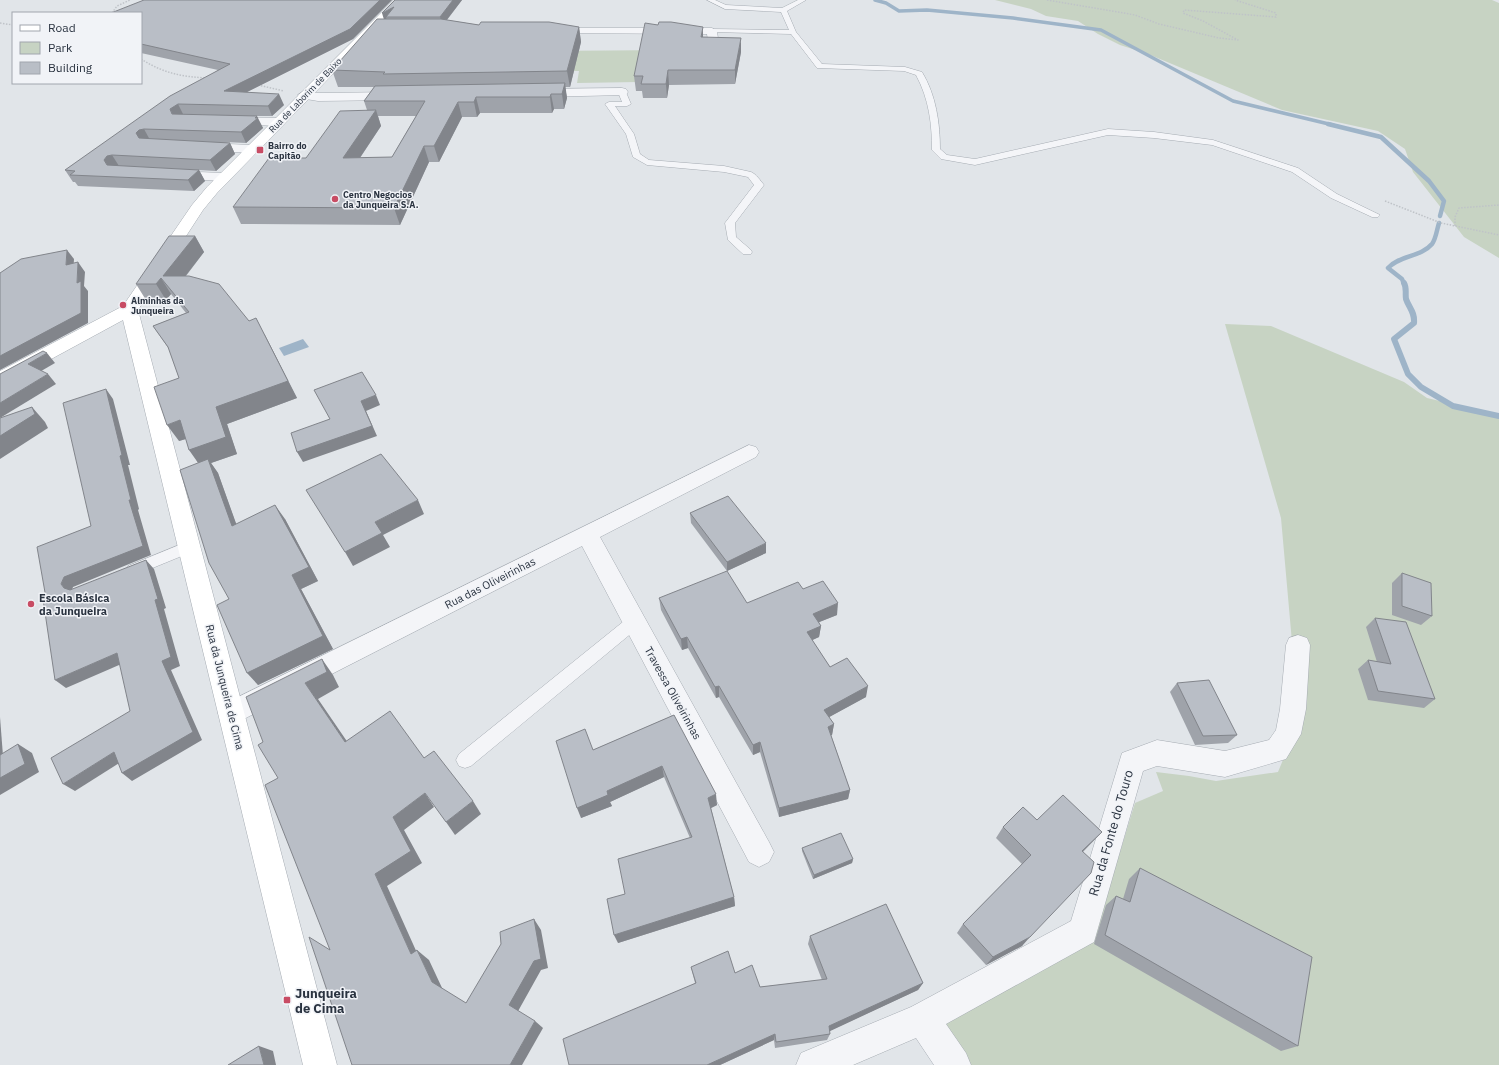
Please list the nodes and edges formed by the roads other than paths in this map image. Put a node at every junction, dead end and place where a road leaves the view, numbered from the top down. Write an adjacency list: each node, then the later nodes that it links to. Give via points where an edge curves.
1 (400, 0): 8 (main road, Rua de Laborim de Baixo)
2 (710, 0): 4 (lane, via 725,7)
3 (803, 0): 4 (lane)
4 (783, 10): 9 (lane)
5 (383, 31): 8 (street)
6 (540, 31): 7 (street)
7 (712, 31): 9 (lane); 10 (street)
8 (367, 32): 12 (main road, Rua de Laborim de Baixo)
9 (793, 32): 21 (lane, via 820,66 905,69 919,74 925,85 936,124 936,150 944,157 975,162 1108,132 1154,135 1213,143 1295,170 1334,196)
10 (713, 46)
11 (622, 92): 13 (street, via 583,92 573,101); 22 (lane, via 626,104 609,104 635,143 636,155 647,162 724,169 750,175 760,185 730,222 732,238)
12 (304, 95): 14 (main road, Rua de Laborim de Baixo); 14 (street, via 409,100)
13 (527, 98)
14 (294, 106): 16 (main road, Rua de Laborim de Baixo)
15 (215, 121): 16 (street)
16 (279, 122): 18 (main road, Rua de Laborim de Baixo)
17 (190, 146): 18 (street)
18 (252, 149): 20 (main road, Rua de Laborim de Baixo)
19 (156, 174): 20 (street)
20 (224, 177): 23 (main road, Rua de Laborim de Baixo, via 197,208)
21 (1375, 215)
22 (747, 252)
23 (129, 310): 24 (main road); 27 (main road, Rua da Junqueira de Cima)
24 (0, 380)
25 (749, 452): 26 (street, Rua das Oliveirinhas)
26 (587, 534): 29 (street, Travessa Oliveirinhas); 31 (street, Rua das Oliveirinhas)
27 (189, 547): 28 (lane); 31 (main road, Rua da Junqueira de Cima)
28 (121, 575)
29 (634, 622): 32 (lane); 33 (street, Travessa Oliveirinhas)
30 (1298, 645): 34 (street, Rua da Fonte do Touro, via 1293,710 1288,734 1277,750 1225,764 1157,753 1132,762 1083,931)
31 (231, 713): 35 (main road, Rua da Junqueira de Cima)
32 (464, 760)
33 (759, 852)
34 (924, 1019): 36 (street); 37 (street)
35 (320, 1065)
36 (813, 1065)
37 (954, 1065)

